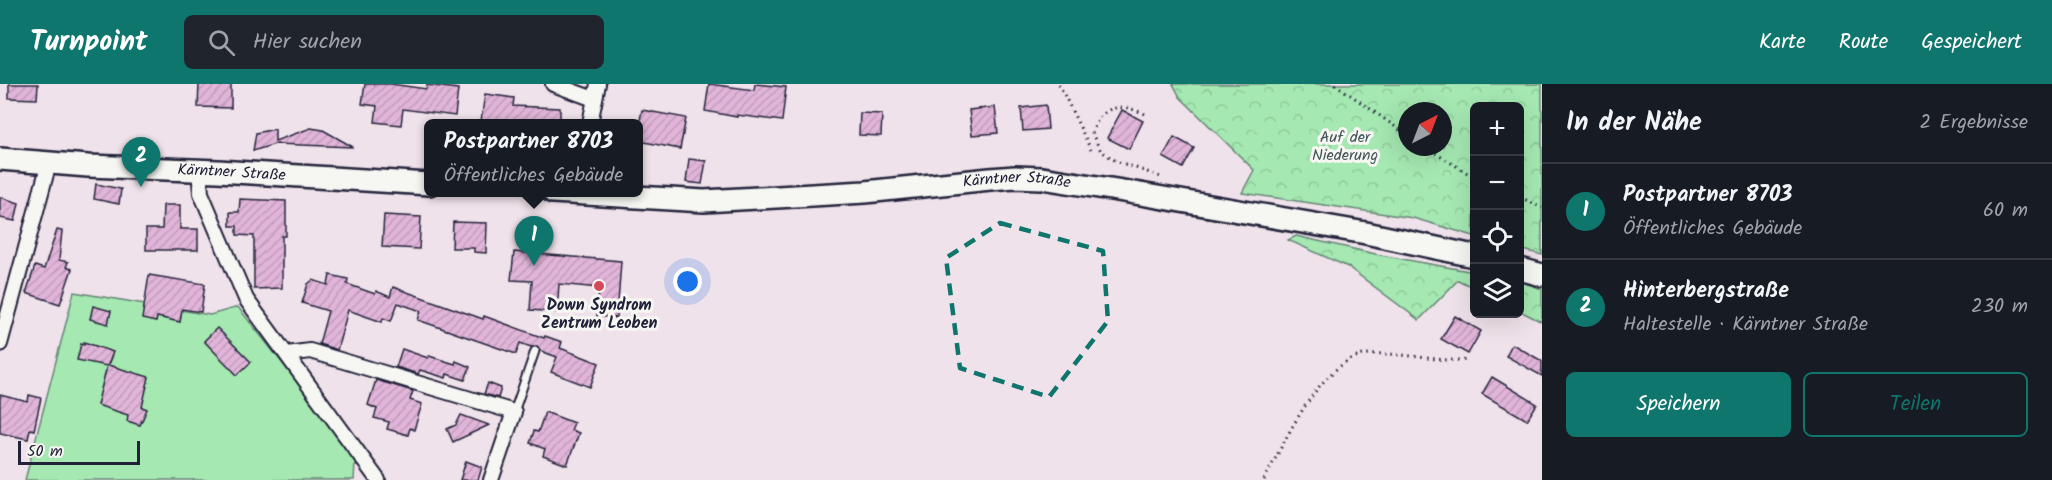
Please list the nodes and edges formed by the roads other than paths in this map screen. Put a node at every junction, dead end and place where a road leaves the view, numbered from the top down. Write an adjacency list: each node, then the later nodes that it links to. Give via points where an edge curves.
1 (553, 84): 3 (street)
2 (598, 84): 3 (street)
3 (594, 99): 4 (street)
4 (591, 119)
5 (0, 159): 6 (main road, Kärntner Straße)
6 (49, 163): 7 (main road, Kärntner Straße); 13 (street)
7 (199, 170): 8 (main road, Kärntner Straße); 15 (street, via 201,193 246,299)
8 (424, 184)
9 (619, 197): 10 (main road, Kärntner Straße, via 724,201 1006,177 1042,178 1366,233)
10 (1470, 255)
11 (1524, 270): 12 (main road)
12 (1542, 275)
13 (0, 344)
14 (535, 351): 16 (lane)
15 (287, 354): 16 (street, via 310,351); 17 (street)
16 (514, 412): 20 (street)
17 (366, 464): 18 (street); 19 (street)
18 (363, 480)
19 (378, 480)
20 (491, 480)

